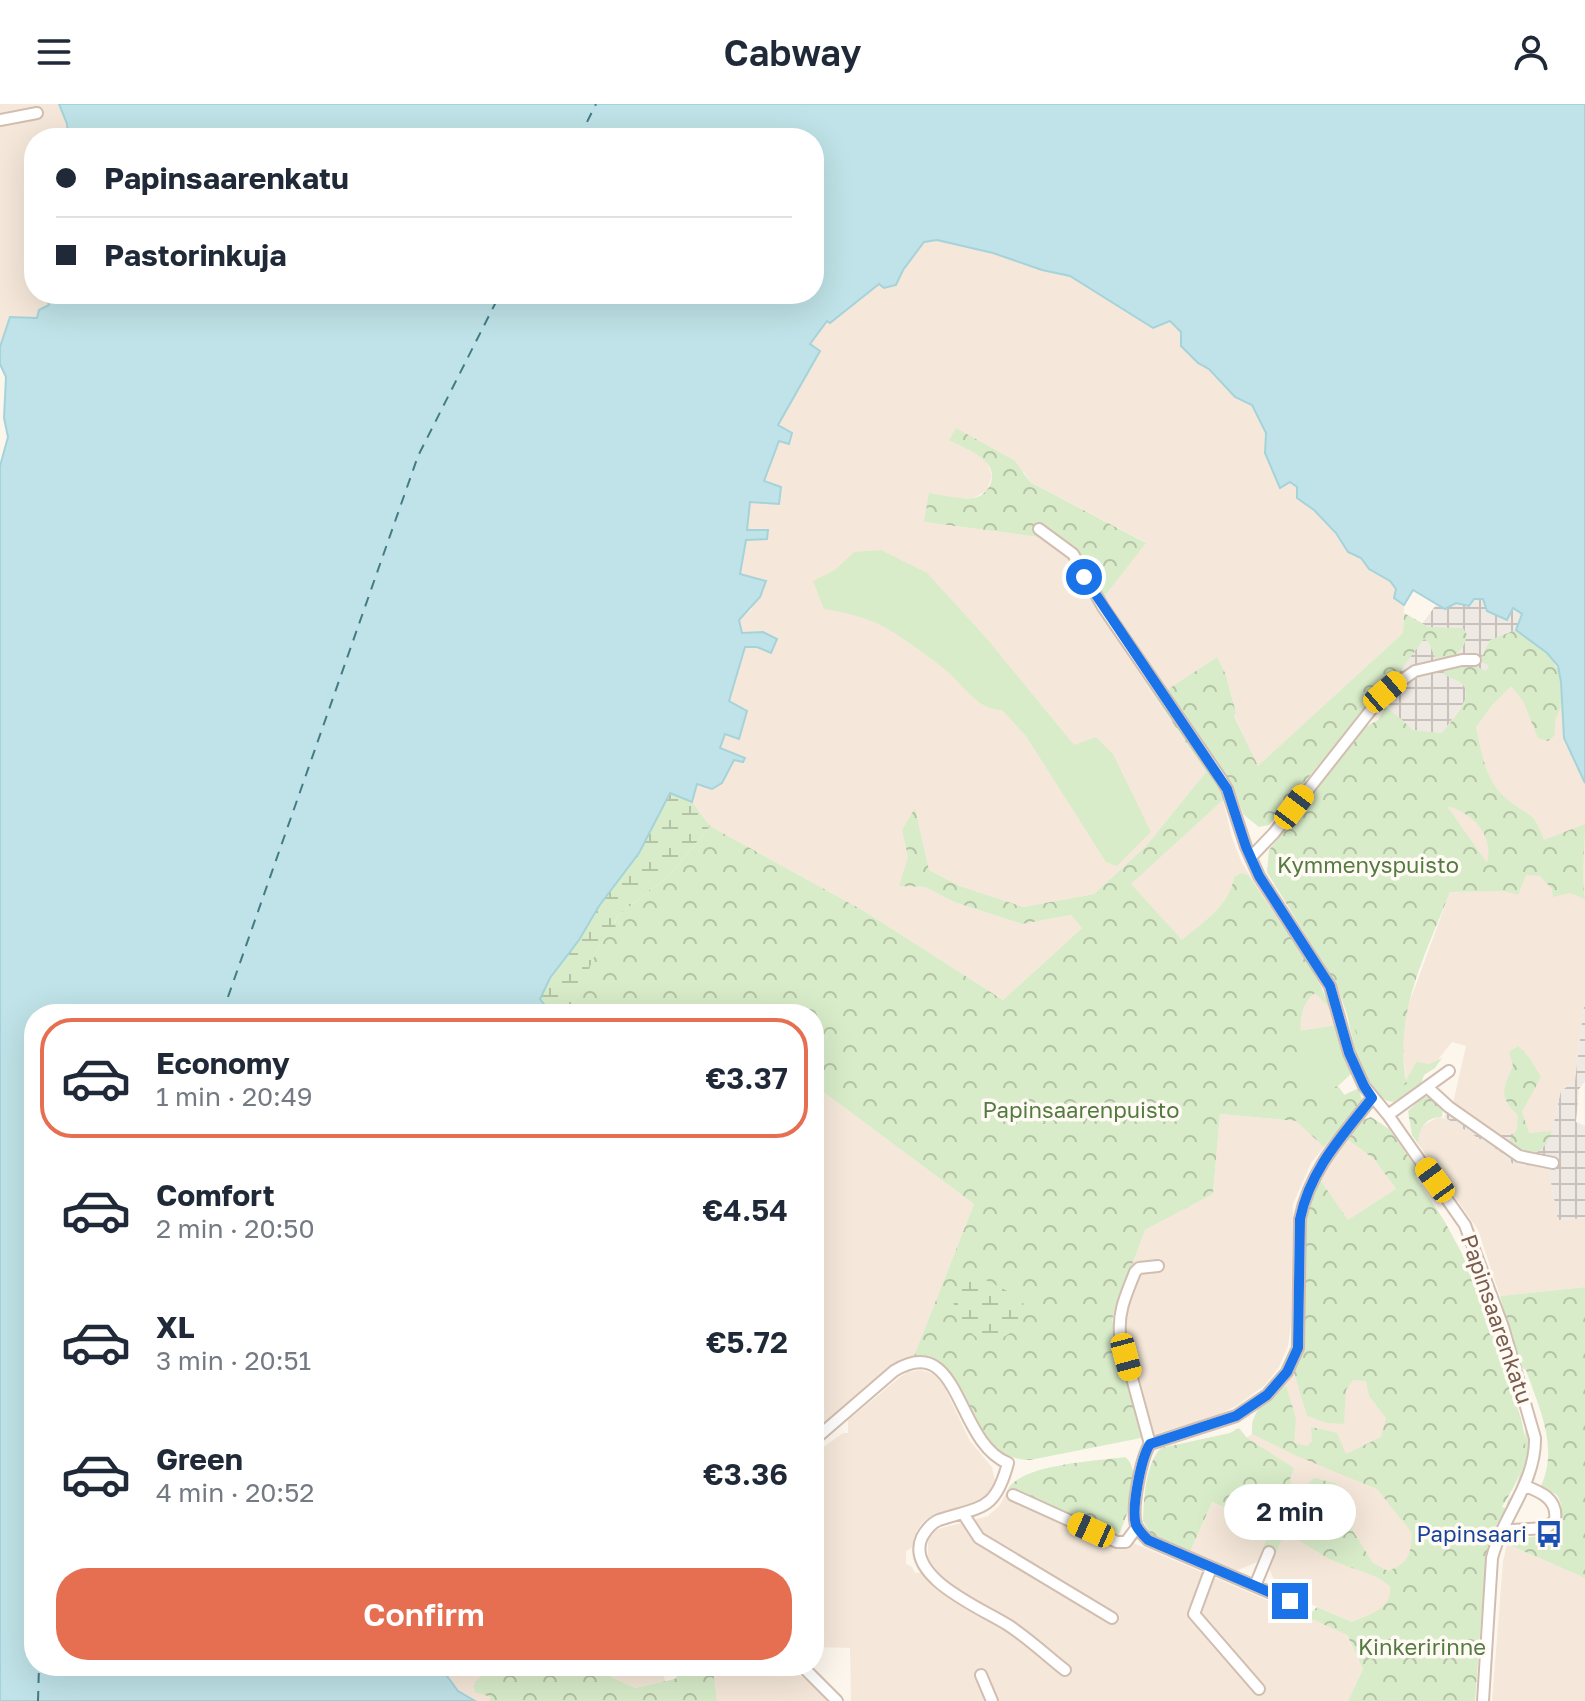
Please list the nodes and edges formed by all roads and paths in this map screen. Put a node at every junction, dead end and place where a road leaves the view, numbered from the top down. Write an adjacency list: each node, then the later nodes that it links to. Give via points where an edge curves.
1 (37, 113): 2 (street)
2 (0, 120)
3 (1039, 529): 5 (street, Papinsaarenkatu, via 1073,554 1103,607 1221,779)
4 (1475, 660): 5 (street, via 1415,671 1385,692)
5 (1251, 857): 8 (street, Papinsaarenkatu, via 1330,986 1349,1053)
6 (1449, 1071): 7 (street)
7 (1427, 1087): 9 (street); 10 (street, via 1519,1156)
8 (1372, 1098): 9 (street, Papinsaarenkatu); 13 (street, via 1316,1170 1304,1198 1298,1348 1287,1372 1267,1395 1236,1416)
9 (1388, 1115): 14 (street, Papinsaarenkatu, via 1465,1225 1503,1327 1535,1438)
10 (1553, 1163)
11 (1158, 1266): 13 (street, via 1135,1272 1119,1320)
12 (824, 1431): 16 (street, via 894,1371 912,1362 924,1362 946,1375 976,1436 1008,1463 991,1500)
13 (1147, 1449): 17 (street)
14 (1525, 1486): 18 (street, Papinsaarenkatu); 18 (street, via 1548,1497 1555,1520 1546,1528 1512,1530)
15 (1013, 1495): 17 (street, via 1117,1542 1126,1542)
16 (964, 1515): 23 (street, via 979,1538); 24 (street, via 938,1521 925,1532 919,1557 929,1575 1010,1626)
17 (1137, 1527): 20 (street, via 1148,1540)
18 (1498, 1539): 30 (street, Papinsaarenkatu, via 1492,1558)
19 (1269, 1552): 21 (street)
20 (1211, 1568): 21 (street); 27 (street, via 1194,1614)
21 (1255, 1586): 22 (street)
22 (1290, 1601)
23 (1112, 1618)
24 (1065, 1670)
25 (981, 1675): 29 (street)
26 (812, 1676): 28 (street)
27 (1259, 1689)
28 (837, 1701)
29 (992, 1701)
30 (1483, 1701)

